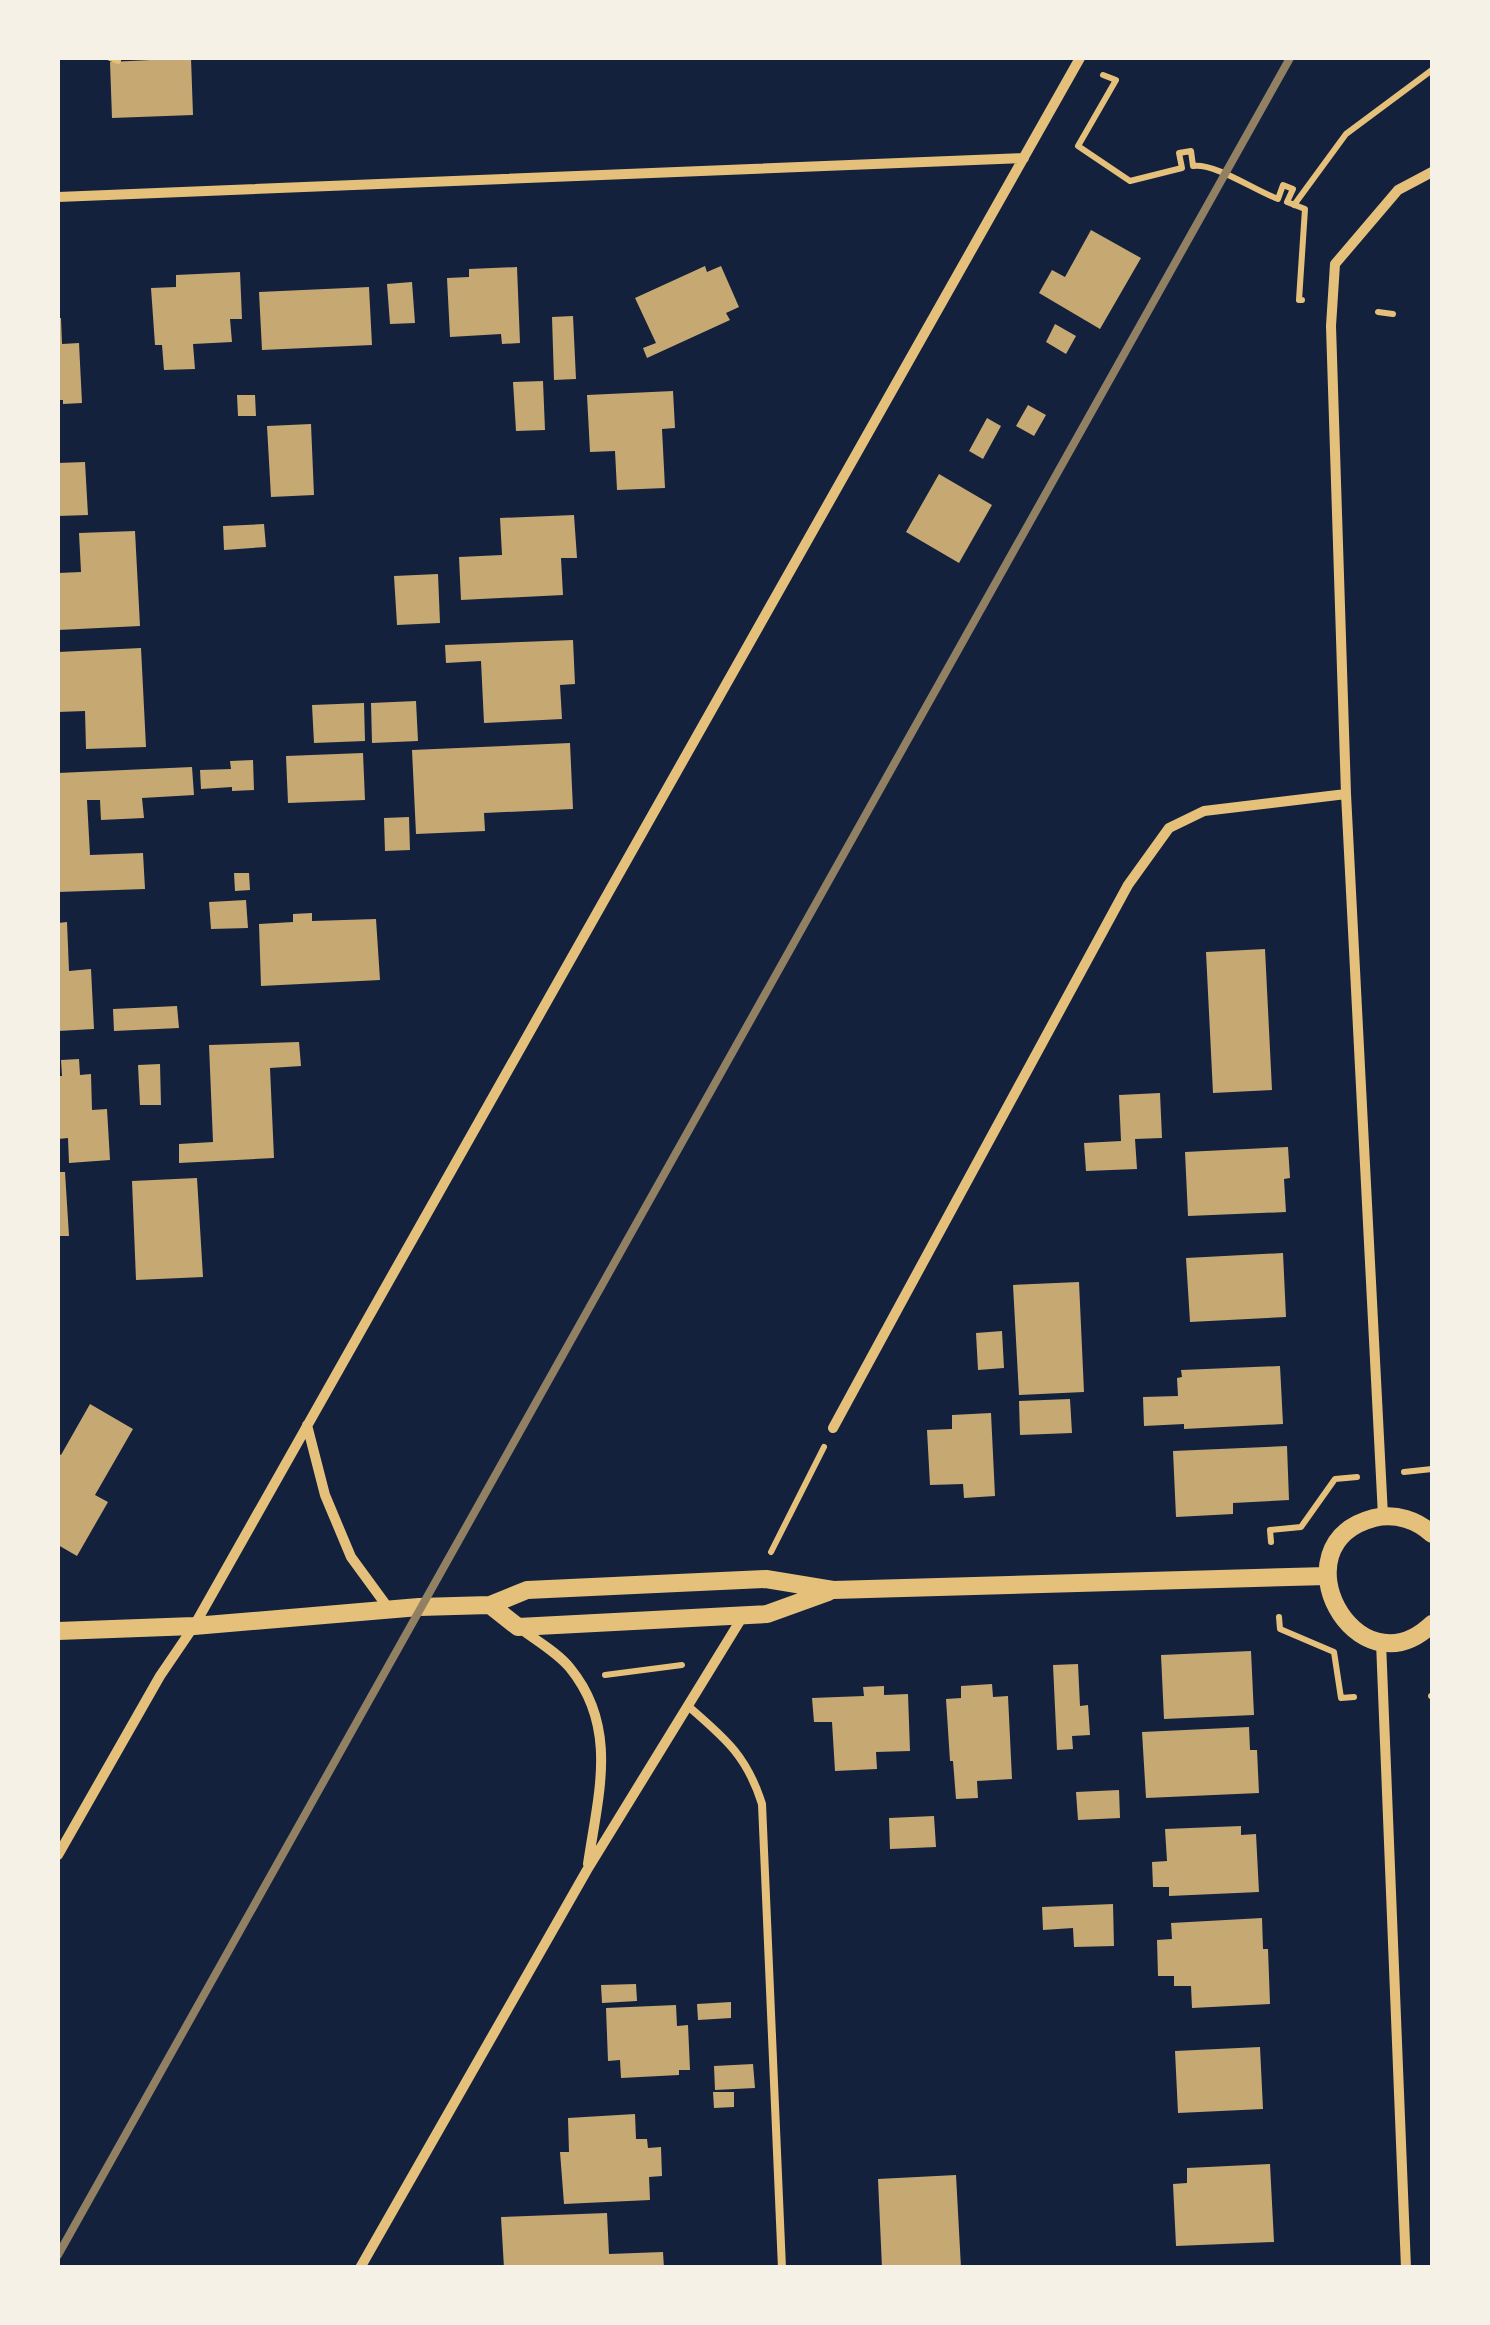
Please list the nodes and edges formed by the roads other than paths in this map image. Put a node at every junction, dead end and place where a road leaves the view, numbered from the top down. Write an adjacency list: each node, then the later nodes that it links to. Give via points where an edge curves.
1 (1080, 58): 2 (street)
2 (1024, 158): 4 (street); 6 (street)
3 (1432, 172): 5 (street, via 1398,190 1335,264 1331,326)
4 (58, 197)
5 (1346, 794): 7 (street, via 1204,811 1169,828 1128,885); 8 (street)
6 (306, 1424): 13 (street, via 350,1557); 16 (street)
7 (833, 1428)
8 (1382, 1516): 9 (street, via 1403,1518); 10 (street, via 1348,1532)
9 (1432, 1534)
10 (1327, 1576): 11 (street); 19 (street, via 1340,1617)
11 (833, 1590): 12 (street, via 766,1579 527,1590); 14 (street)
12 (490, 1605): 13 (street); 17 (street)
13 (389, 1610): 16 (street)
14 (743, 1616): 17 (street); 20 (street)
15 (1432, 1624): 19 (street, via 1408,1640)
16 (194, 1626): 18 (street); 21 (street)
17 (518, 1627): 22 (street, via 568,1666 599,1722 604,1754)
18 (58, 1631)
19 (1381, 1642): 25 (street)
20 (688, 1706): 22 (street); 24 (lane, via 734,1746 762,1804)
21 (58, 1855)
22 (587, 1870): 23 (street)
23 (360, 2268)
24 (782, 2268)
25 (1406, 2268)

